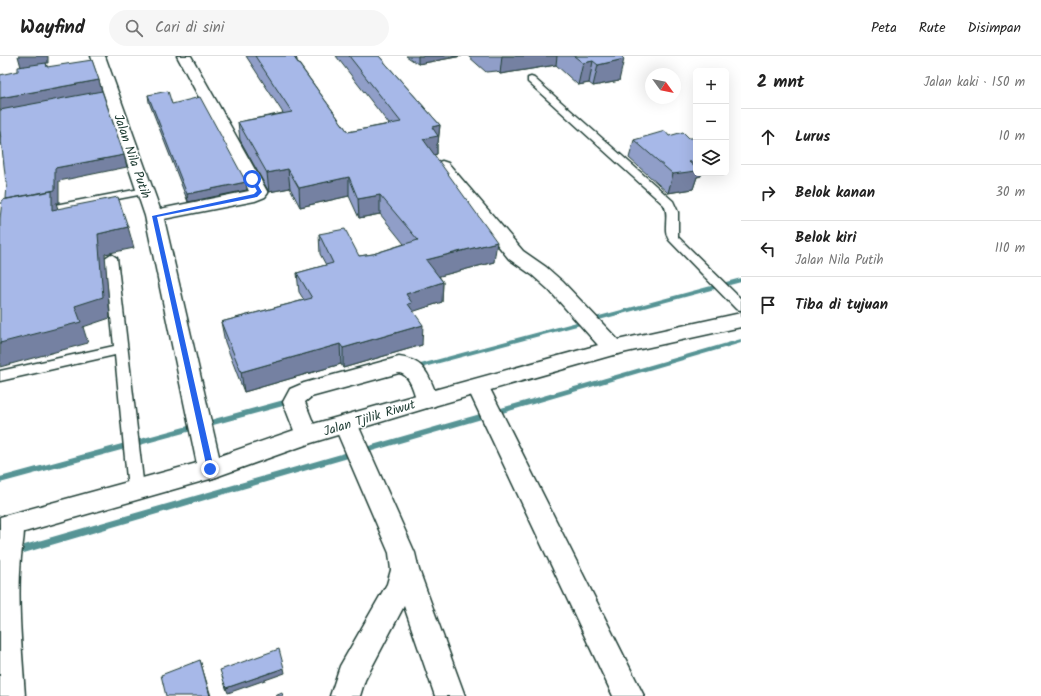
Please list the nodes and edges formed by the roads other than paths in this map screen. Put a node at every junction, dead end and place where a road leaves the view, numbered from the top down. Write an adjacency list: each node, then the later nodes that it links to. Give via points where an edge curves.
1 (184, 56): 7 (main road, via 259,193)
2 (94, 60): 5 (main road, Jalan Nila Putih, via 104,97)
3 (531, 80): 9 (lane, via 669,204 673,211 673,238)
4 (442, 166): 11 (main road, via 512,252 556,286)
5 (145, 191): 6 (lane); 7 (main road, Jalan Nila Putih)
6 (25, 214)
7 (154, 216): 18 (main road, Jalan Nila Putih)
8 (111, 258): 12 (lane)
9 (741, 306)
10 (741, 320): 11 (main road, Jalan Tjilik Riwut)
11 (613, 348): 14 (main road, Jalan Tjilik Riwut)
12 (122, 349): 13 (lane); 19 (lane)
13 (0, 376)
14 (478, 387): 15 (main road, Jalan Tjilik Riwut); 25 (main road)
15 (427, 400): 16 (main road, Jalan Tjilik Riwut); 17 (main road, via 413,368 405,364 304,391 294,402)
16 (346, 425): 17 (main road, Jalan Tjilik Riwut); 21 (main road, via 402,553)
17 (306, 436): 18 (main road, Jalan Tjilik Riwut)
18 (210, 469): 19 (main road, Jalan Tjilik Riwut)
19 (136, 490): 20 (main road, Jalan Tjilik Riwut)
20 (6, 527): 22 (main road, via 2,586)
21 (404, 570): 23 (main road, via 399,588 351,676); 24 (main road)
22 (6, 691)
23 (345, 696)
24 (450, 696)
25 (629, 696)

